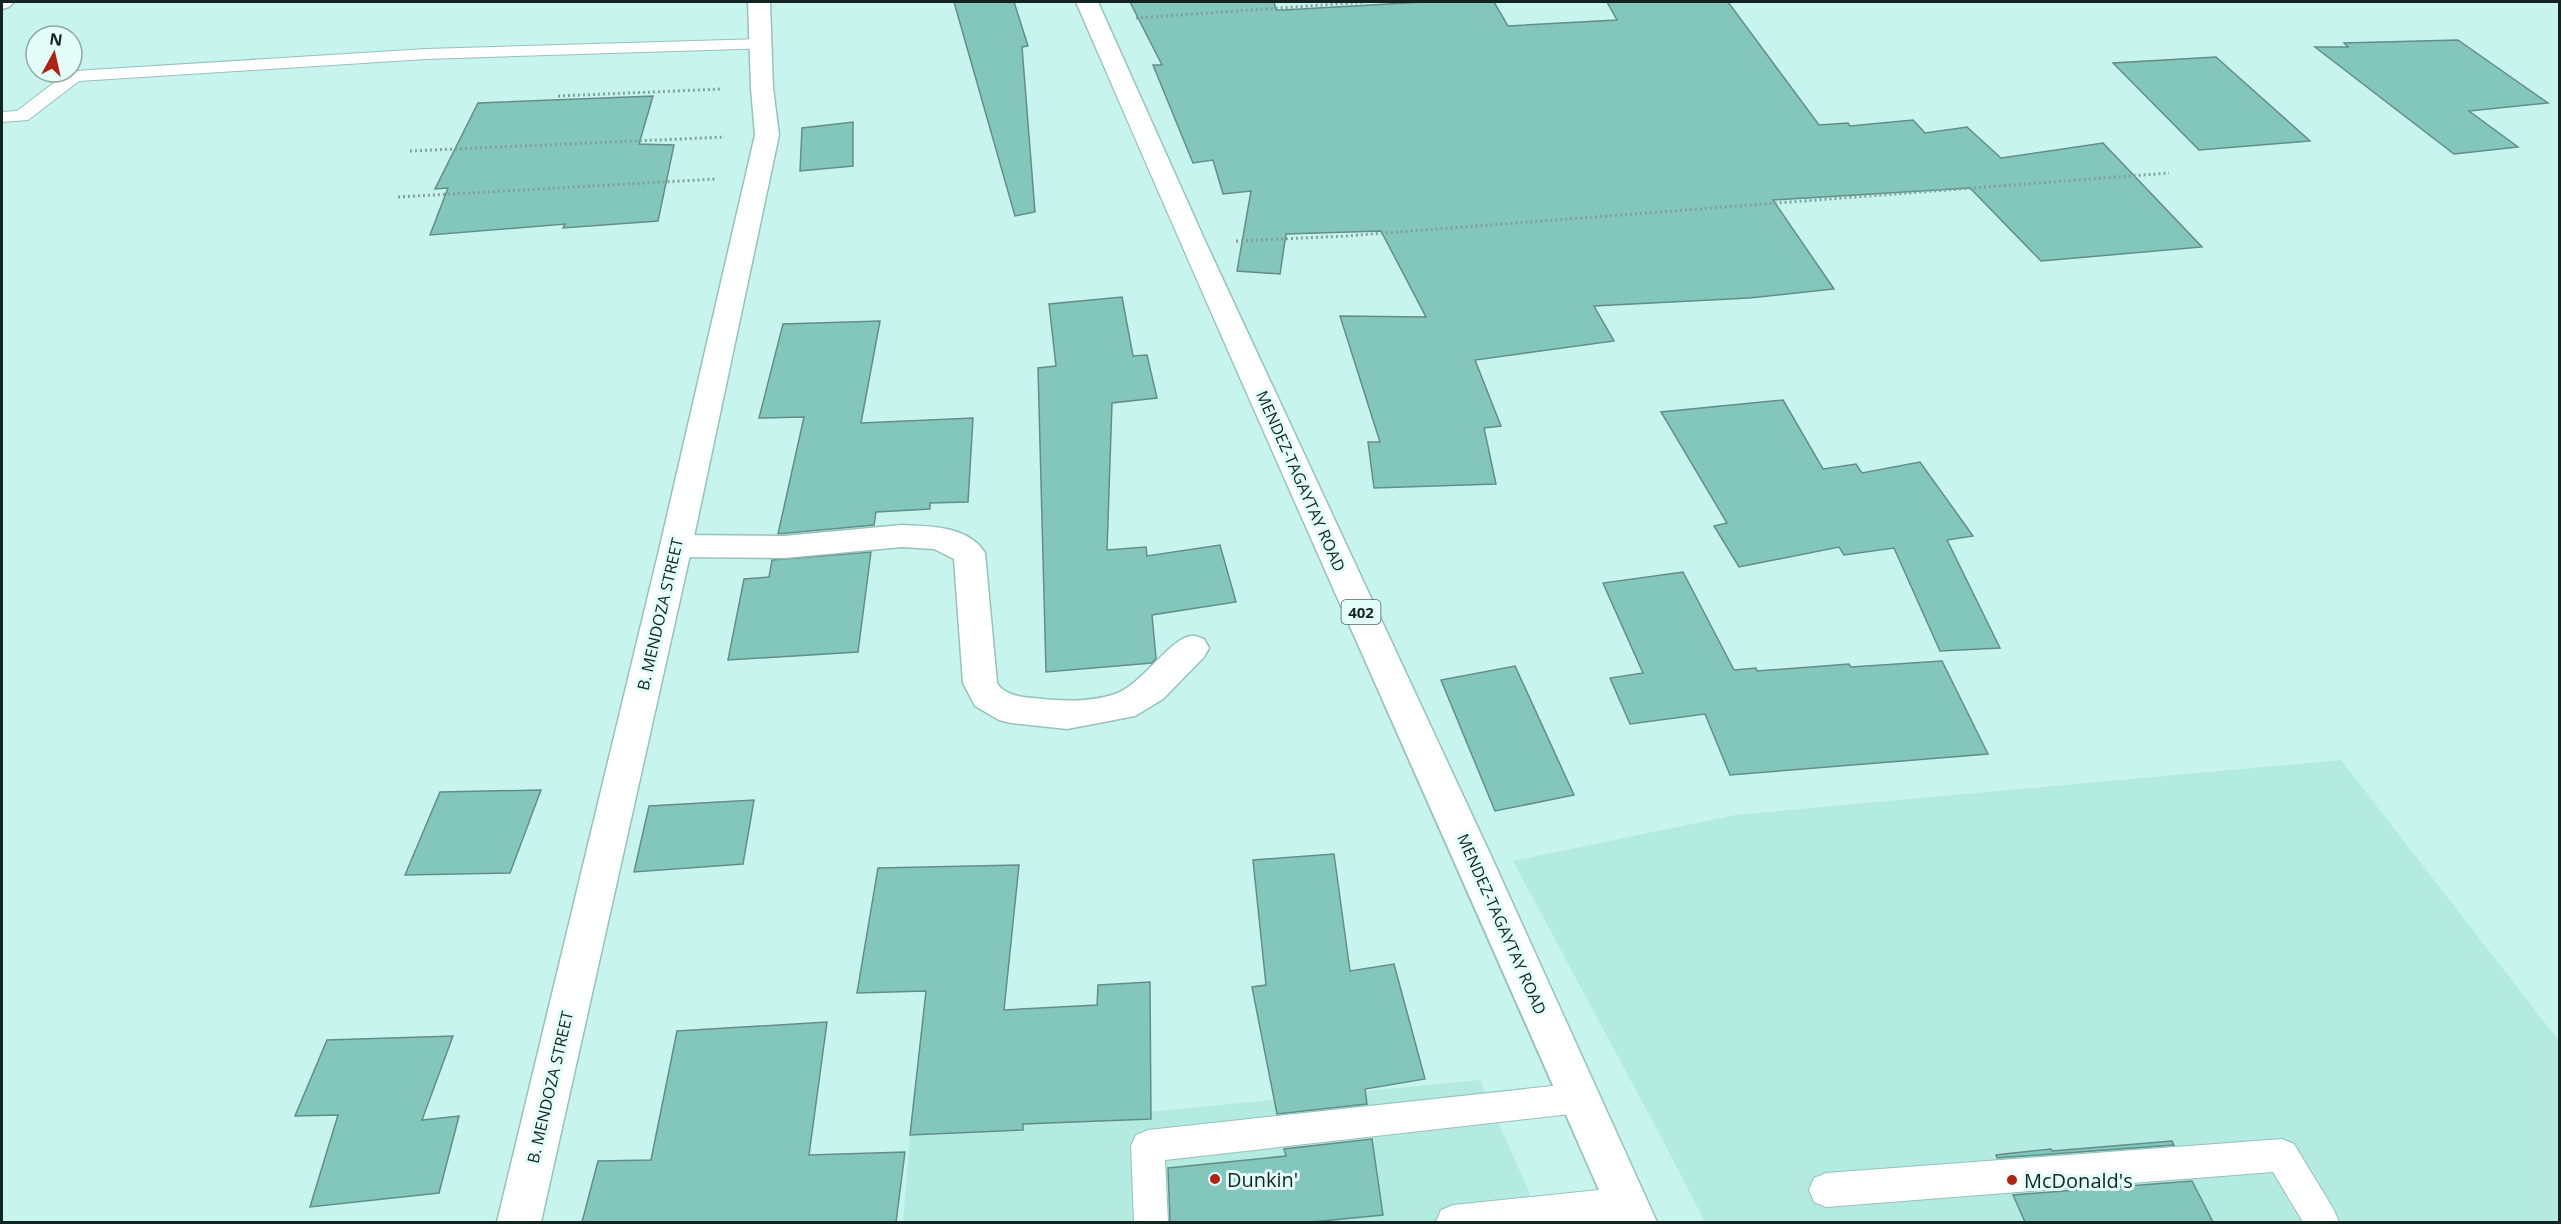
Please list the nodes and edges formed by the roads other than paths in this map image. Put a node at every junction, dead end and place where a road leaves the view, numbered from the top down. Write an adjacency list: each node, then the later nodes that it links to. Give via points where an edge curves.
1 (759, 2): 3 (street, B. MENDOZA STREET)
2 (1092, 11): 7 (street, MENDEZ-TAGAYTAY ROAD / 402)
3 (762, 44): 4 (lane, via 426,54 74,76 22,116); 5 (street, B. MENDOZA STREET, via 767,135)
4 (2, 117)
5 (676, 546): 6 (street, via 784,547 902,536 940,538 969,553 980,683 987,697 1011,710 1067,715 1123,706 1151,690); 10 (street, B. MENDOZA STREET)
6 (1192, 648)
7 (1580, 1098): 9 (street, MENDEZ-TAGAYTAY ROAD / 402); 11 (lane, via 1148,1146)
8 (1826, 1190): 13 (lane, via 2282,1155)
9 (1631, 1213): 12 (lane)
10 (519, 1222)
11 (1151, 1222)
12 (1453, 1222)
13 (2322, 1222)

